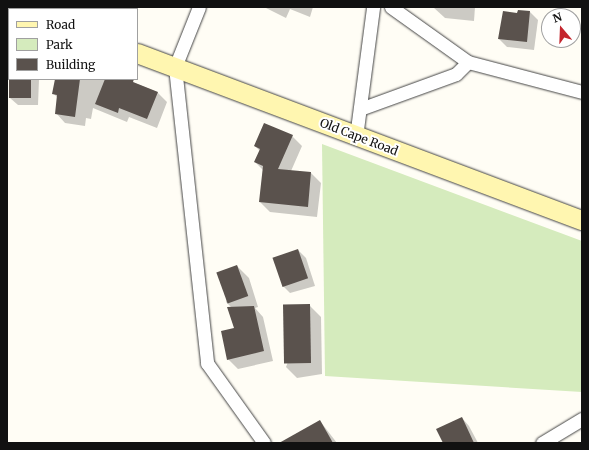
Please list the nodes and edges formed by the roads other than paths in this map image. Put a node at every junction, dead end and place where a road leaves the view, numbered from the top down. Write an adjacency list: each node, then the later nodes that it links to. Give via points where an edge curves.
1 (200, 7): 6 (street)
2 (373, 7): 8 (street)
3 (391, 7): 5 (street)
4 (138, 53): 6 (street, Old Cape Road)
5 (468, 62): 7 (street); 8 (street, via 456,74)
6 (175, 67): 9 (street, Old Cape Road); 12 (street, via 207,362)
7 (582, 92)
8 (360, 109): 9 (street)
9 (356, 137): 10 (street, Old Cape Road)
10 (582, 220)
11 (582, 419): 13 (street)
12 (264, 443)
13 (542, 443)

